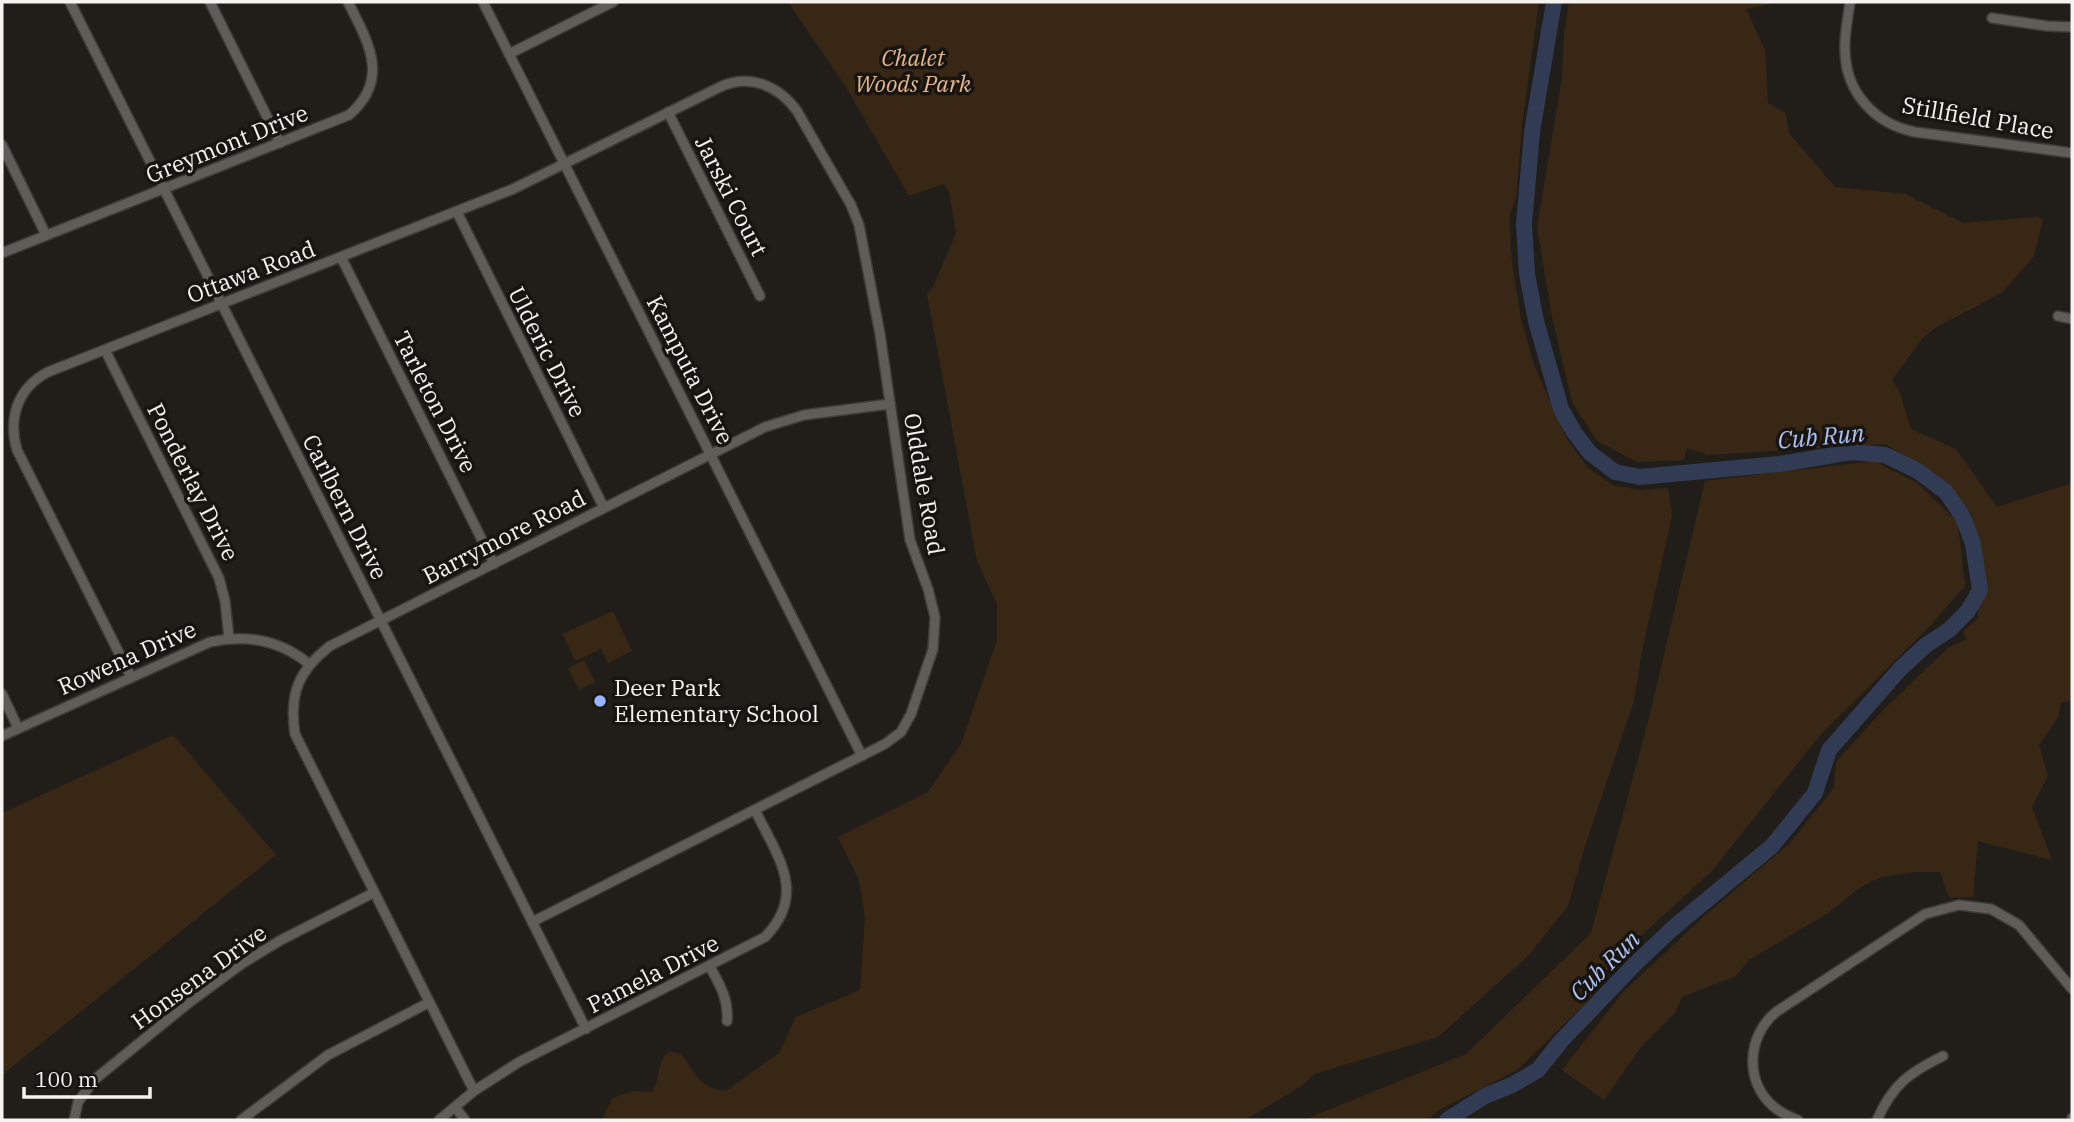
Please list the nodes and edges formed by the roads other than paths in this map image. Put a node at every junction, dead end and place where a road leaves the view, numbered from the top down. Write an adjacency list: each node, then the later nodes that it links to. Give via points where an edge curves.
1 (70, 2): 16 (street, Carlbern Drive)
2 (210, 2): 12 (street)
3 (348, 2): 12 (street, Greymont Drive, via 373,56 365,98 339,120)
4 (483, 2): 9 (street, Kamputa Drive)
5 (611, 2): 9 (street)
6 (1850, 2): 14 (street, Stillfield Place, via 1845,44 1848,74 1861,99 1883,120 1916,132)
7 (1992, 18): 8 (street)
8 (2072, 27)
9 (509, 54): 15 (street, Kamputa Drive)
10 (782, 94): 11 (street, Ottawa Road, via 762,84 740,81); 26 (street, Olddale Road, via 797,111 859,225)
11 (668, 113): 15 (street, Ottawa Road); 21 (street, Jarski Court)
12 (280, 143): 16 (street, Greymont Drive)
13 (2, 145): 18 (street)
14 (2072, 153)
15 (565, 164): 17 (street, Ottawa Road); 27 (street, Kamputa Drive)
16 (164, 189): 18 (street, Greymont Drive); 22 (street, Carlbern Drive)
17 (457, 212): 20 (street, Ottawa Road); 28 (street, Ulderic Drive)
18 (46, 235): 19 (street, Greymont Drive)
19 (2, 253)
20 (341, 257): 22 (street, Ottawa Road); 29 (street, Tarleton Drive)
21 (760, 296)
22 (222, 304): 25 (street, Ottawa Road); 30 (street, Carlbern Drive)
23 (2058, 316): 24 (street)
24 (2072, 319)
25 (105, 350): 31 (street, Ponderlay Drive, via 219,578); 33 (street, Ottawa Road, via 33,382 17,404 13,430 17,450)
26 (890, 404): 27 (street, Barrymore Road, via 788,419); 37 (street, Olddale Road, via 909,540 931,600 935,637 907,722 891,740)
27 (710, 455): 28 (street, Barrymore Road); 37 (street, Kamputa Drive)
28 (604, 508): 29 (street, Barrymore Road)
29 (494, 564): 30 (street, Barrymore Road)
30 (381, 621): 32 (street, Barrymore Road, via 330,646); 40 (street, Carlbern Drive)
31 (229, 638): 32 (street, Rowena Drive, via 280,645); 33 (street, Rowena Drive, via 204,644)
32 (309, 664): 39 (street, Barrymore Road, via 294,698 295,734)
33 (131, 677): 35 (street, Rowena Drive)
34 (2, 694): 35 (street)
35 (18, 728): 36 (street, Rowena Drive)
36 (2, 736)
37 (862, 756): 38 (street, Olddale Road)
38 (755, 810): 40 (street, Olddale Road); 41 (street, Pamela Drive, via 786,873 786,905 765,937)
39 (373, 893): 43 (street, Barrymore Road); 49 (street, Honsena Drive, via 243,962 94,1080 78,1102)
40 (533, 922): 45 (street, Carlbern Drive)
41 (710, 967): 44 (street, via 725,995); 45 (street, Pamela Drive)
42 (2072, 989): 53 (street, via 2025,932 2003,914 1959,905 1925,914 1776,1012 1761,1028 1753,1055 1755,1078 1776,1109)
43 (428, 1003): 47 (street, Barrymore Road); 50 (street, via 328,1055)
44 (727, 1021)
45 (586, 1029): 47 (street, Pamela Drive, via 519,1062)
46 (1943, 1056): 54 (street, via 1904,1078)
47 (474, 1091): 48 (street, Pamela Drive)
48 (455, 1108): 51 (street, Pamela Drive); 52 (street)
49 (74, 1120)
50 (241, 1120)
51 (439, 1120)
52 (465, 1120)
53 (1798, 1120)
54 (1877, 1120)

